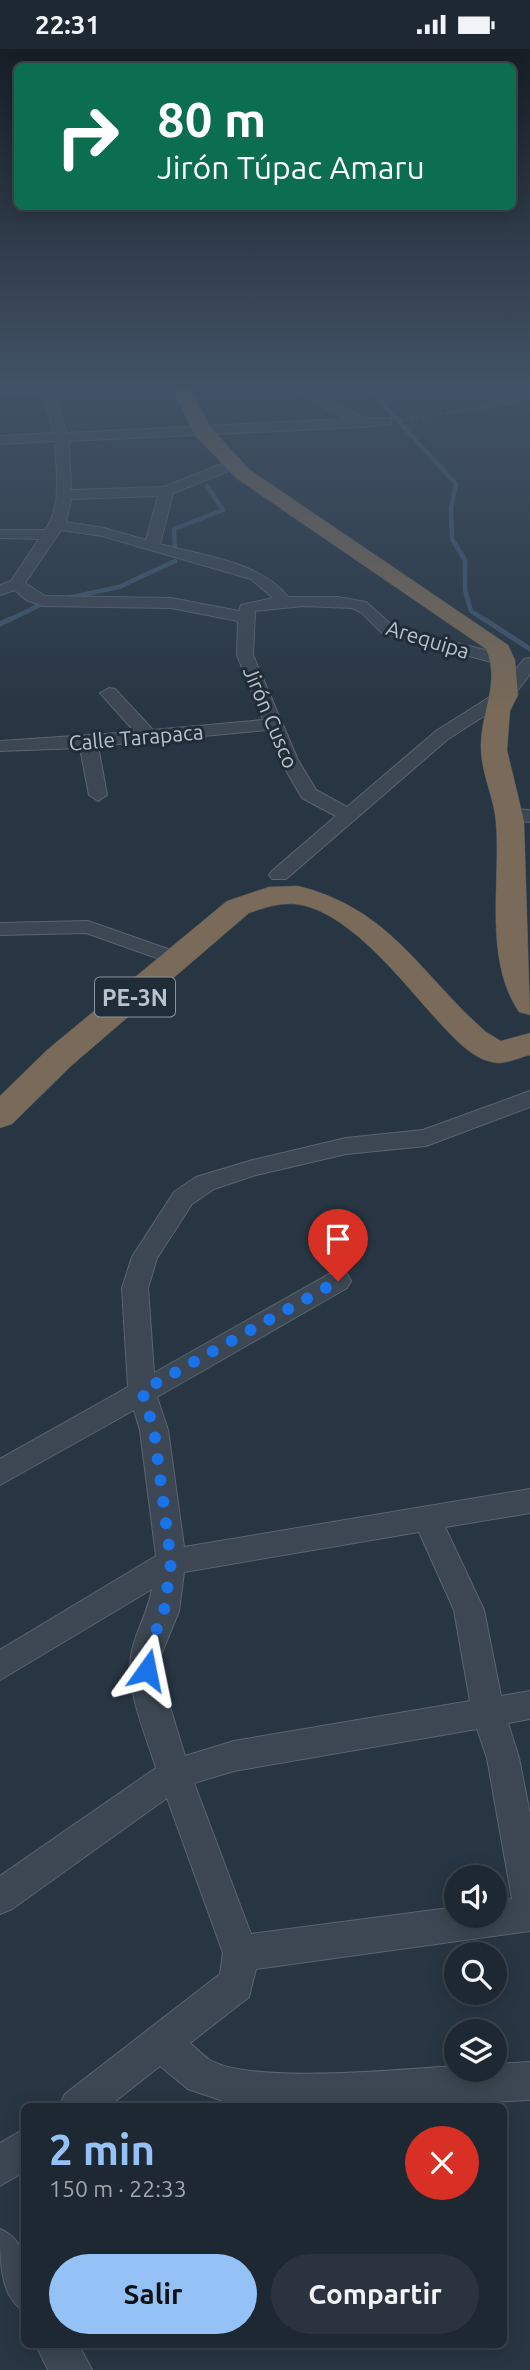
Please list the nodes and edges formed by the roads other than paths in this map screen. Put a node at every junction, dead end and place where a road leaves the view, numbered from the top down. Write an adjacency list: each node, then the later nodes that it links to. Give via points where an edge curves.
1 (82, 494): 4 (street)
2 (165, 494): 7 (street)
3 (278, 494): 12 (highway, via 484,635 496,645)
4 (64, 495): 5 (street)
5 (54, 530): 6 (street); 7 (street, via 104,532); 8 (street)
6 (0, 534)
7 (152, 547): 10 (street, via 256,576)
8 (17, 584): 9 (street); 11 (street, via 43,601 171,603)
9 (0, 590)
10 (285, 603): 11 (street, Arequipa, via 252,605); 12 (street, Arequipa, via 355,603 388,630)
11 (245, 617): 16 (street, Jirón Cusco, via 245,655)
12 (503, 660): 15 (highway)
13 (530, 663): 15 (street)
14 (109, 694): 17 (street)
15 (505, 695): 21 (street, via 442,735); 22 (highway, via 493,738)
16 (271, 724): 17 (street, Calle Tarapaca); 21 (street, Jirón Cusco, via 309,794)
17 (148, 736): 18 (street, Calle Tarapaca)
18 (88, 742): 19 (street, Calle Tarapaca); 20 (street)
19 (0, 746)
20 (98, 795)
21 (349, 815): 24 (street)
22 (520, 815): 23 (highway)
23 (520, 848): 27 (highway, via 510,911 514,947)
24 (279, 885): 26 (highway, PE-3N, via 238,907); 28 (highway, PE-3N, via 335,905 360,923 487,1049 499,1052)
25 (0, 929): 26 (street, via 88,927)
26 (178, 959): 30 (highway, PE-3N, via 59,1058)
27 (530, 1005)
28 (530, 1044)
29 (530, 1099): 32 (street, via 426,1138 346,1146 253,1168 205,1183 183,1198 145,1257 135,1288)
30 (0, 1116)
31 (338, 1281): 32 (street)
32 (142, 1391): 33 (street); 36 (street, via 154,1430)
33 (0, 1473)
34 (530, 1501): 35 (street)
35 (428, 1521): 36 (street); 39 (street, via 469,1610)
36 (171, 1562): 37 (street); 40 (street, via 164,1611 146,1655 147,1684)
37 (0, 1666)
38 (530, 1705): 39 (street)
39 (488, 1711): 40 (street, via 234,1756); 42 (street, via 503,1758)
40 (174, 1774): 41 (street); 44 (street)
41 (0, 1897)
42 (530, 1903)
43 (530, 1914): 44 (street)
44 (241, 1953): 45 (street, via 236,1984)
45 (161, 2043): 46 (street, via 201,2076 243,2089 319,2092); 47 (street)
46 (530, 2081)
47 (83, 2103)
48 (21, 2150): 49 (street)
49 (0, 2167)
50 (0, 2249): 51 (street)
51 (21, 2286)
52 (58, 2348): 53 (street)
53 (71, 2370)

